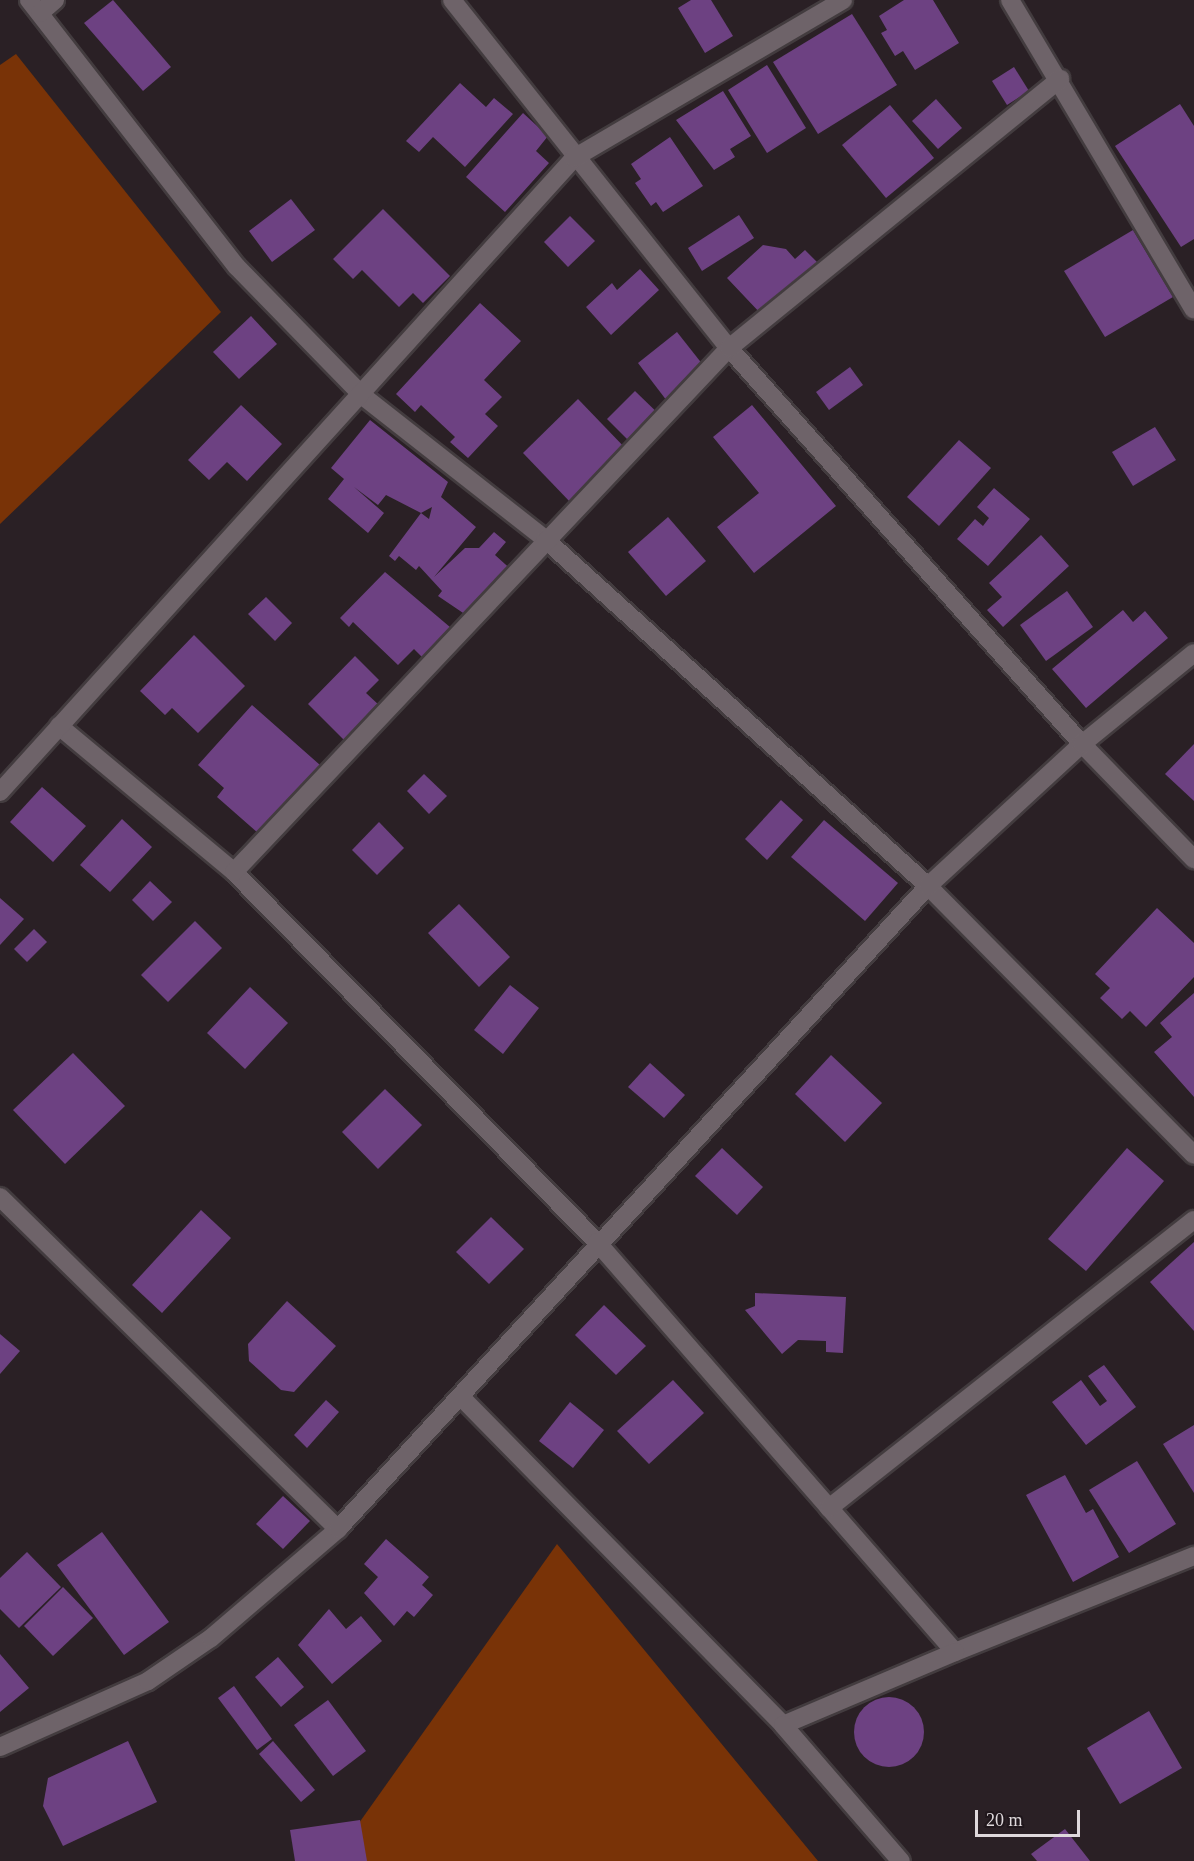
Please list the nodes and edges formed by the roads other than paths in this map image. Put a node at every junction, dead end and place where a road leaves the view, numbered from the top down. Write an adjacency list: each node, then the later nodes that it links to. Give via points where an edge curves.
1 (55, 0): 5 (street)
2 (452, 0): 7 (street)
3 (843, 0): 7 (street)
4 (1010, 0): 6 (street)
5 (35, 6): 10 (street, via 237,267)
6 (1060, 79): 8 (street); 9 (street)
7 (574, 158): 9 (street); 10 (street)
8 (1192, 303)
9 (729, 348): 11 (street); 14 (street)
10 (364, 396): 11 (street); 13 (street)
11 (545, 539): 17 (street); 18 (street)
12 (1194, 653): 14 (street)
13 (59, 726): 15 (street); 17 (street)
14 (1082, 744): 16 (street); 18 (street)
15 (0, 792)
16 (1194, 859)
17 (234, 872): 22 (street)
18 (928, 886): 19 (street); 22 (street)
19 (1194, 1155)
20 (0, 1197): 25 (street)
21 (1194, 1220): 24 (street)
22 (597, 1242): 23 (street); 24 (street)
23 (463, 1399): 25 (street); 28 (street)
24 (829, 1508): 27 (street)
25 (338, 1529): 29 (street, via 211,1638 148,1681)
26 (1194, 1556): 27 (street)
27 (955, 1652): 28 (street)
28 (783, 1725): 30 (street)
29 (0, 1747)
30 (901, 1861)

